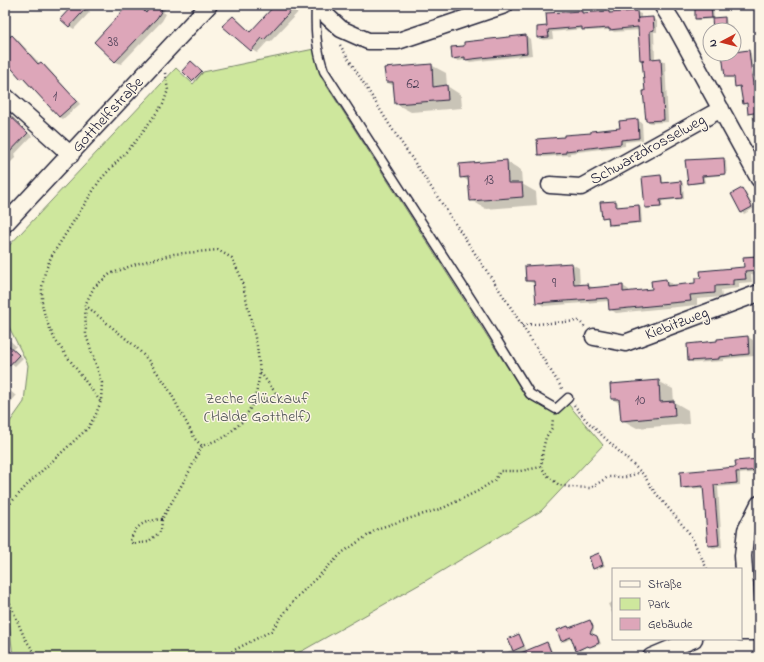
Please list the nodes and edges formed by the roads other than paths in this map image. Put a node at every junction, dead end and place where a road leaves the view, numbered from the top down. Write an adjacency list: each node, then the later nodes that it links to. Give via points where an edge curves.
1 (210, 5): 8 (street, Gotthelfstraße)
2 (316, 5): 14 (lane, via 315,32 324,72 530,394 556,409)
3 (320, 5): 4 (street, via 341,29 368,41 398,41)
4 (505, 5)
5 (662, 5): 7 (street)
6 (5, 96): 8 (street)
7 (721, 110): 9 (street); 10 (street, Schwarzdrosselweg, via 581,187)
8 (71, 155): 11 (street, Gotthelfstraße)
9 (759, 179)
10 (550, 185)
11 (5, 224)
12 (759, 293): 13 (street, Kiebitzweg, via 625,343)
13 (594, 337)
14 (568, 398)
15 (759, 504): 16 (street, via 746,530 743,556)
16 (748, 632)
17 (692, 640): 18 (street)
18 (651, 657)

